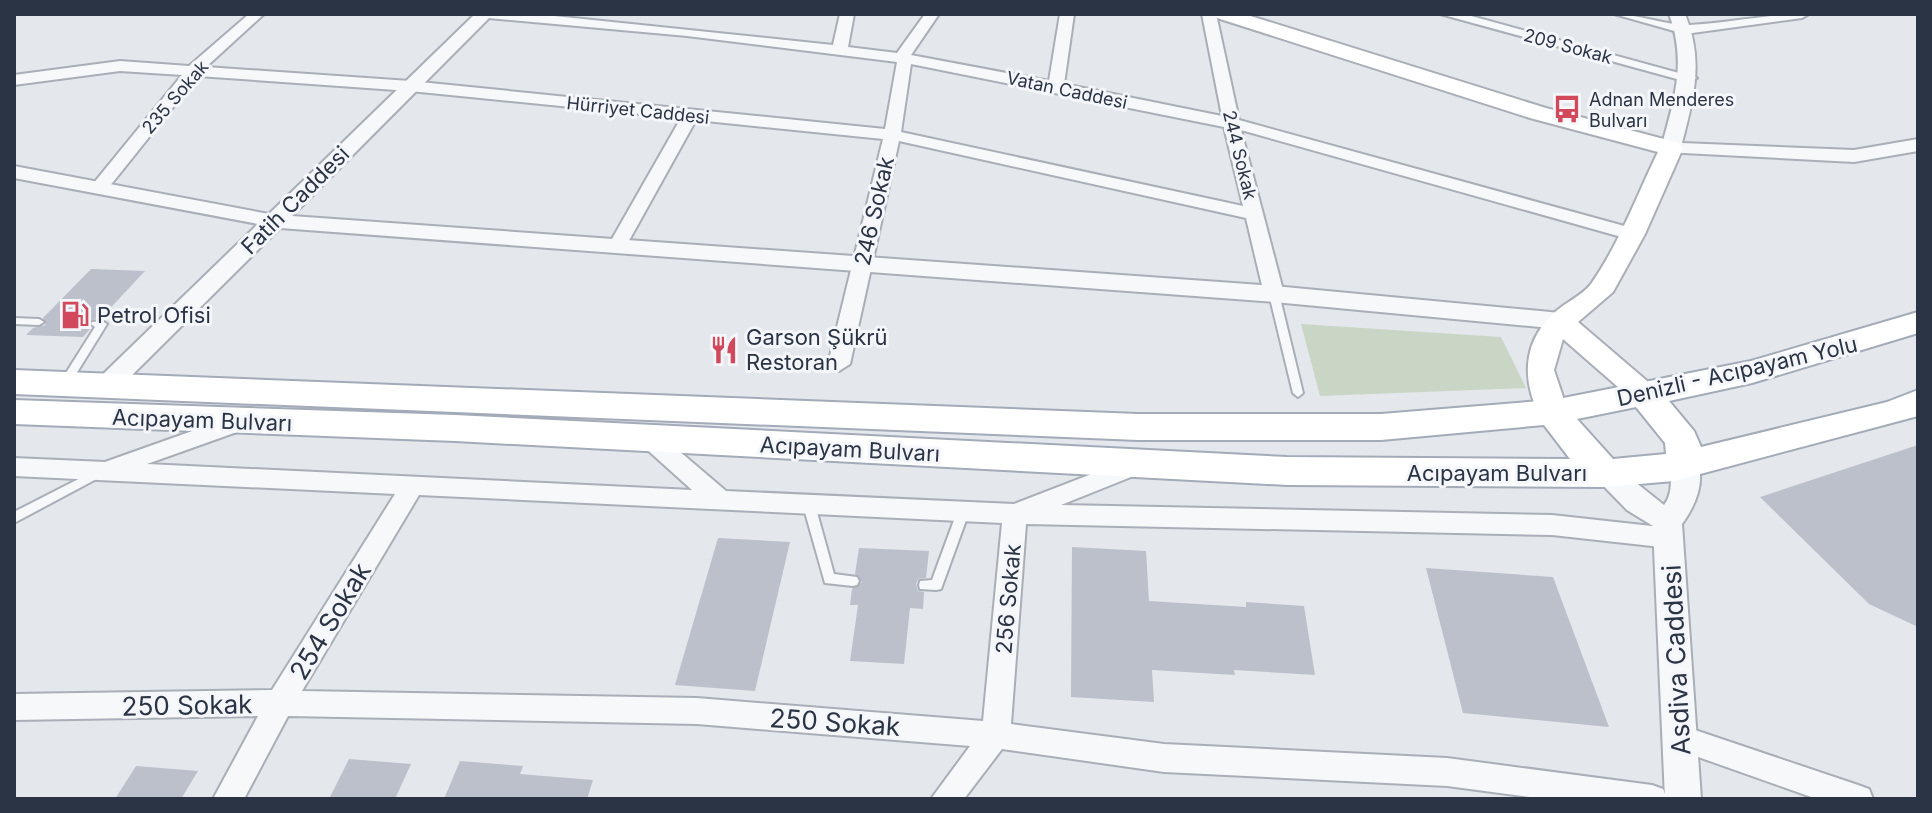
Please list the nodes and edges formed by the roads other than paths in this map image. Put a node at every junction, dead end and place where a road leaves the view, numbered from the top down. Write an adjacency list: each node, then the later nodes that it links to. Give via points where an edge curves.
1 (257, 14): 16 (street, 235 Sokak)
2 (486, 14): 13 (street, Vatan Caddesi); 19 (street, Fatih Caddesi)
3 (684, 14): 13 (street)
4 (847, 14): 14 (street)
5 (932, 14): 15 (street)
6 (1067, 14): 20 (street)
7 (1209, 14): 22 (street, 244 Sokak)
8 (1224, 14): 25 (main road, via 1538,113)
9 (1447, 14): 17 (street, 209 Sokak)
10 (1621, 14): 12 (street)
11 (1802, 14): 12 (street)
12 (1681, 22): 17 (street)
13 (677, 31): 14 (street, Vatan Caddesi)
14 (840, 49): 15 (street, Vatan Caddesi)
15 (904, 56): 20 (street, Vatan Caddesi); 23 (street, 246 Sokak)
16 (194, 71): 18 (street, Hürriyet Caddesi, via 120,66); 19 (street, Hürriyet Caddesi); 27 (street, 235 Sokak)
17 (1689, 78): 25 (street)
18 (14, 80)
19 (410, 86): 21 (street, Hürriyet Caddesi); 29 (street, Fatih Caddesi)
20 (1056, 88): 22 (street, Vatan Caddesi)
21 (691, 115): 23 (street, Hürriyet Caddesi); 31 (street)
22 (1231, 123): 28 (street, 244 Sokak); 30 (street, Vatan Caddesi)
23 (892, 135): 28 (street, Hürriyet Caddesi); 32 (street, 246 Sokak)
24 (1918, 145): 25 (street, via 1854,156)
25 (1671, 148): 30 (main road)
26 (14, 172): 27 (street)
27 (99, 188): 29 (street)
28 (1254, 214): 33 (street, 244 Sokak)
29 (274, 221): 31 (street); 42 (street, Fatih Caddesi)
30 (1632, 234): 36 (main road, via 1600,292)
31 (617, 246): 32 (street)
32 (861, 264): 33 (street); 39 (street, 246 Sokak)
33 (1274, 294): 36 (street); 43 (lane)
34 (14, 321): 35 (lane)
35 (39, 322)
36 (1561, 322): 44 (main road); 47 (main road, via 1545,345 1539,370)
37 (1918, 322): 44 (main road, Denizli - Acıpayam Yolu, via 1752,372)
38 (96, 324): 41 (lane, via 102,324)
39 (839, 364)
40 (14, 382): 41 (main road, Acıpayam Bulvarı)
41 (64, 385): 42 (main road, Acıpayam Bulvarı)
42 (105, 387): 47 (main road, Acıpayam Bulvarı, via 1138,427 1381,427)
43 (1298, 393)
44 (1644, 394): 47 (main road, Denizli - Acıpayam Yolu); 50 (main road, via 1682,440)
45 (1918, 402): 50 (main road, via 1896,412)
46 (14, 412): 48 (main road, Acıpayam Bulvarı)
47 (1553, 412): 54 (main road)
48 (240, 422): 49 (main road, Acıpayam Bulvarı); 53 (street)
49 (650, 439): 51 (main road, Acıpayam Bulvarı); 56 (street)
50 (1685, 463): 54 (main road, Acıpayam Bulvarı); 61 (street, Asdiva Caddesi, via 1684,500)
51 (1139, 464): 54 (main road, Acıpayam Bulvarı, via 1287,471); 59 (street, 256 Sokak)
52 (14, 467): 53 (street)
53 (101, 471): 55 (street); 60 (lane)
54 (1605, 473): 61 (street)
55 (412, 486): 56 (street); 64 (street, 254 Sokak)
56 (721, 501): 57 (street)
57 (809, 505): 58 (street); 62 (lane, via 829,579)
58 (963, 512): 59 (street); 63 (lane, via 936,585)
59 (1015, 514): 61 (street); 66 (street, 256 Sokak)
60 (14, 518)
61 (1668, 529): 67 (street, Asdiva Caddesi)
62 (853, 581)
63 (925, 585)
64 (280, 703): 65 (street, 250 Sokak); 66 (street, 250 Sokak, via 697,711); 68 (street, 254 Sokak)
65 (14, 707)
66 (996, 735): 69 (street); 70 (street, 250 Sokak, via 1164,758 1447,772)
67 (1680, 738): 71 (street, Asdiva Caddesi); 72 (street)
68 (228, 799)
69 (946, 799)
70 (1652, 799)
71 (1683, 799)
72 (1858, 799)

